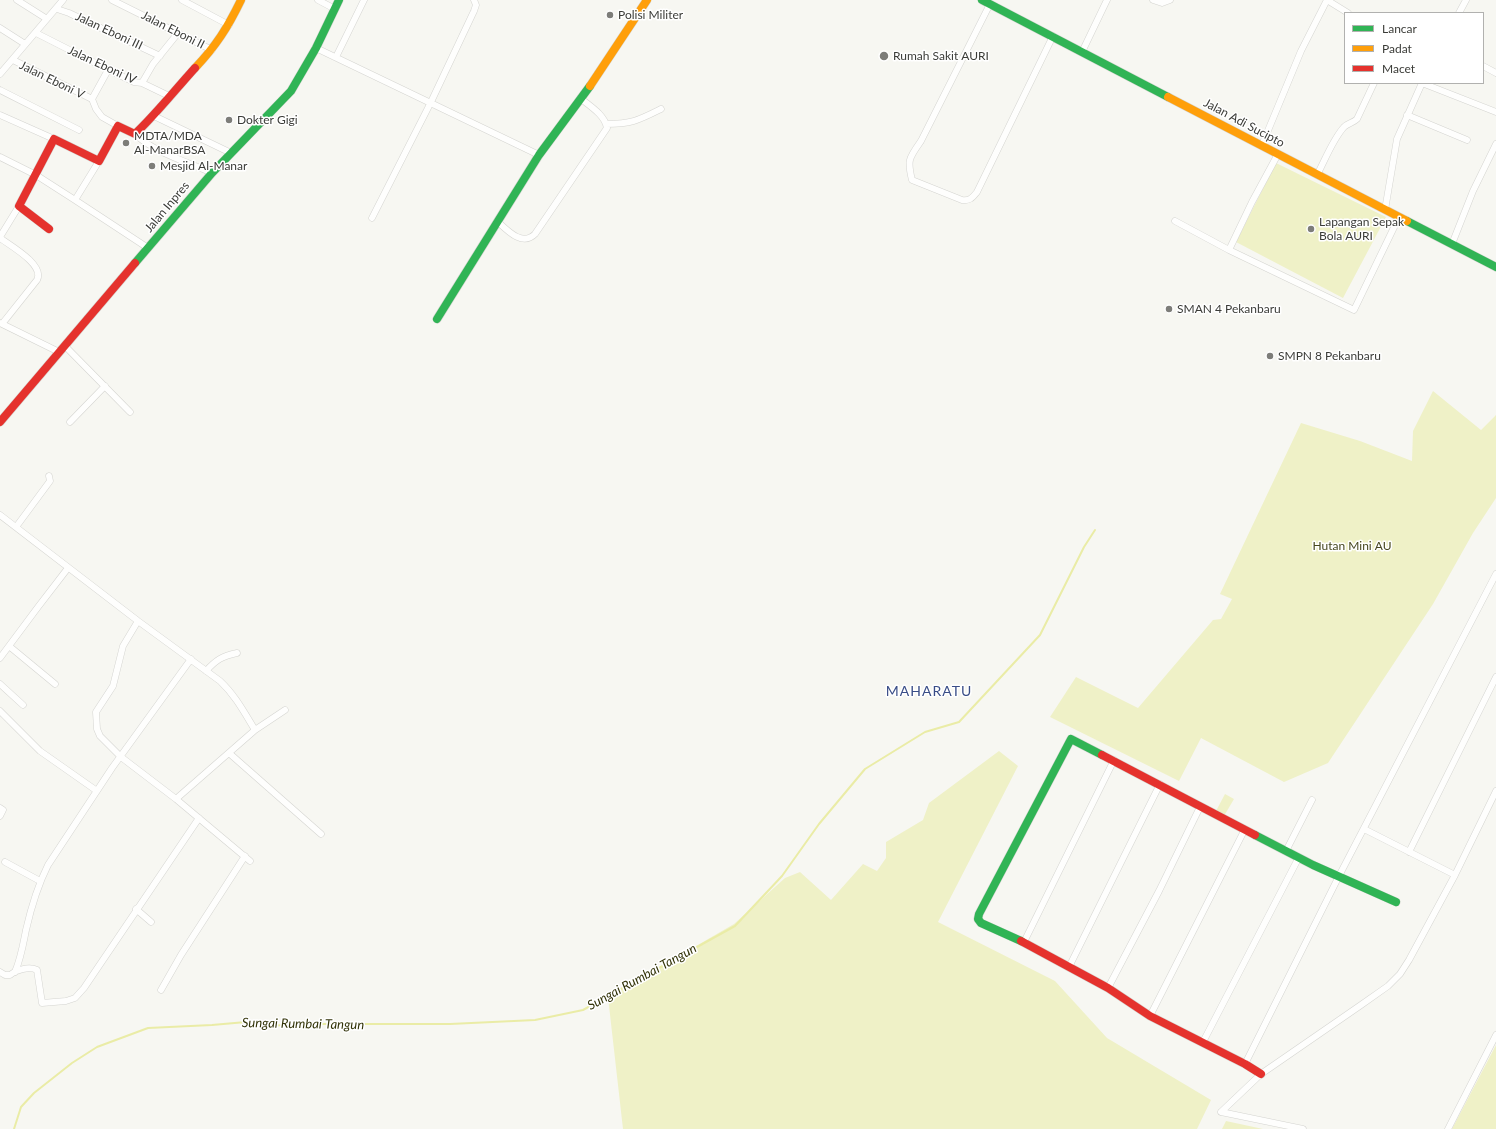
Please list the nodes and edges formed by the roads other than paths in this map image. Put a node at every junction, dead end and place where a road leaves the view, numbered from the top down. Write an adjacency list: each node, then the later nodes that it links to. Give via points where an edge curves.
1 (17, 0): 22 (street)
2 (63, 0): 18 (street)
3 (112, 0): 25 (street, Jalan Eboni II)
4 (182, 0): 23 (street)
5 (241, 0): 23 (street)
6 (318, 0): 19 (street)
7 (340, 0): 19 (street, Jalan Inpres)
8 (364, 0): 33 (street)
9 (474, 0): 47 (street, via 474,11)
10 (647, 0): 45 (street)
11 (982, 0): 17 (street, Jalan Adi Sucipto)
12 (1108, 0): 31 (street)
13 (1153, 0): 14 (street, via 1162,3)
14 (1170, 0)
15 (1327, 0): 20 (street); 60 (street, via 1298,58)
16 (1466, 0): 21 (street)
17 (990, 4): 27 (street, Jalan Adi Sucipto); 27 (street, via 921,141 910,156 912,180 962,200 968,201 972,198)
18 (57, 9): 22 (street); 32 (street, Jalan Eboni III)
19 (335, 9): 29 (street, Jalan Inpres)
20 (1346, 12)
21 (1460, 12)
22 (47, 19): 26 (street)
23 (229, 25): 30 (street)
24 (0, 28): 28 (street)
25 (178, 32): 30 (street, Jalan Eboni II); 32 (street)
26 (36, 34): 28 (street); 36 (street, Jalan Eboni IV)
27 (1052, 36): 31 (street, Jalan Adi Sucipto)
28 (25, 44): 34 (street)
29 (316, 48): 33 (street); 61 (street, Jalan Inpres, via 291,91)
30 (212, 50): 44 (street)
31 (1082, 52): 60 (street, Jalan Adi Sucipto)
32 (160, 56): 39 (street)
33 (336, 57): 47 (street)
34 (13, 60): 37 (street); 46 (street, Jalan Eboni V)
35 (1484, 67): 38 (street)
36 (108, 70): 39 (street, Jalan Eboni IV); 46 (street)
37 (1, 71)
38 (1496, 73)
39 (142, 83): 44 (street, Jalan Eboni IV)
40 (1374, 84): 68 (street, via 1357,118 1339,133)
41 (1422, 84): 51 (street)
42 (1425, 84): 49 (street)
43 (0, 90): 55 (street)
44 (169, 96): 52 (street)
45 (580, 98): 53 (street, via 598,113); 63 (street)
46 (92, 99): 54 (street, via 102,117)
47 (431, 102): 63 (street); 73 (street)
48 (661, 109): 53 (street, via 639,120)
49 (1496, 112)
50 (0, 115): 57 (street)
51 (1407, 115): 58 (street); 71 (street, via 1398,134)
52 (154, 116): 56 (street); 61 (street)
53 (606, 124): 74 (street, via 607,128 530,239 514,235)
54 (118, 126): 56 (street); 65 (street)
55 (79, 130)
56 (135, 134): 66 (street, via 142,142)
57 (54, 139): 65 (street); 67 (street)
58 (1467, 140)
59 (1496, 144): 78 (street, via 1473,191)
60 (1262, 145): 62 (street, Jalan Adi Sucipto)
61 (231, 154): 66 (street, Jalan Inpres)
62 (1278, 154): 68 (street, Jalan Adi Sucipto); 80 (street)
63 (539, 156): 74 (street)
64 (0, 157): 67 (street)
65 (99, 161): 69 (street)
66 (212, 173): 79 (street, Jalan Inpres)
67 (36, 175): 69 (street); 70 (street)
68 (1317, 175): 71 (street, Jalan Adi Sucipto)
69 (75, 200): 79 (street)
70 (19, 206): 76 (street); 77 (street)
71 (1385, 210): 72 (street, Jalan Adi Sucipto)
72 (1400, 217): 78 (street, Jalan Adi Sucipto); 80 (street, via 1354,310)
73 (372, 218)
74 (497, 221): 82 (street)
75 (1175, 221): 80 (street)
76 (49, 229)
77 (0, 238): 83 (street, via 24,254 38,269 39,274 37,280)
78 (1452, 244): 81 (street, Jalan Adi Sucipto)
79 (148, 248): 84 (street, Jalan Inpres)
80 (1229, 250)
81 (1496, 267)
82 (437, 319)
83 (1, 324): 84 (street)
84 (62, 349): 85 (street); 87 (street, Jalan Inpres)
85 (105, 386): 86 (street); 88 (street)
86 (130, 412)
87 (0, 422)
88 (70, 422)
89 (49, 476): 91 (street, via 50,481)
90 (0, 515): 91 (street)
91 (16, 527): 92 (street)
92 (68, 568): 94 (street); 95 (street)
93 (1496, 574): 119 (street)
94 (138, 621): 98 (street); 108 (street, via 123,646 113,686 96,712 100,736)
95 (9, 646): 97 (street); 102 (street)
96 (236, 653): 99 (street, via 223,656)
97 (0, 658)
98 (190, 659): 99 (street); 108 (street)
99 (206, 671): 106 (street, via 229,690)
100 (1496, 677): 123 (street)
101 (0, 684): 103 (street)
102 (55, 684)
103 (23, 705)
104 (285, 710): 106 (street)
105 (0, 711): 111 (street, via 43,753)
106 (255, 730): 107 (street)
107 (229, 753): 113 (street); 121 (street)
108 (121, 757): 111 (street); 113 (street)
109 (1114, 760): 110 (street); 132 (street); 132 (street, via 1071,739 979,914 978,919 981,923)
110 (1160, 784): 115 (street); 133 (street)
111 (97, 791): 128 (street)
112 (1496, 791): 126 (street)
113 (176, 799): 118 (street)
114 (1312, 800): 122 (street)
115 (1200, 806): 120 (street); 136 (street, via 1159,892)
116 (0, 808): 117 (street, via 3,810)
117 (0, 816)
118 (199, 818): 130 (street); 137 (street, via 248,858 181,955)
119 (1364, 829): 123 (street); 127 (street)
120 (1245, 830): 122 (street); 138 (street)
121 (321, 834)
122 (1286, 851): 124 (street)
123 (1409, 852): 126 (street)
124 (1299, 857): 127 (street); 140 (street)
125 (5, 862): 128 (street)
126 (1455, 875): 142 (street, via 1400,974 1361,1006)
127 (1339, 876): 129 (street); 141 (street)
128 (40, 881): 135 (street, via 22,952)
129 (1396, 902)
130 (136, 909): 131 (street); 135 (street, via 112,948 75,998 42,1003 36,970 32,968)
131 (151, 922)
132 (1024, 942): 133 (street)
133 (1069, 967): 136 (street)
134 (0, 972): 135 (street, via 5,975)
135 (14, 972)
136 (1108, 988): 138 (street)
137 (161, 990)
138 (1150, 1016): 140 (street)
139 (1496, 1035): 144 (street)
140 (1202, 1042): 141 (street)
141 (1245, 1064): 142 (street)
142 (1261, 1074): 143 (street, via 1221,1112)
143 (1303, 1129)
144 (1448, 1129)

